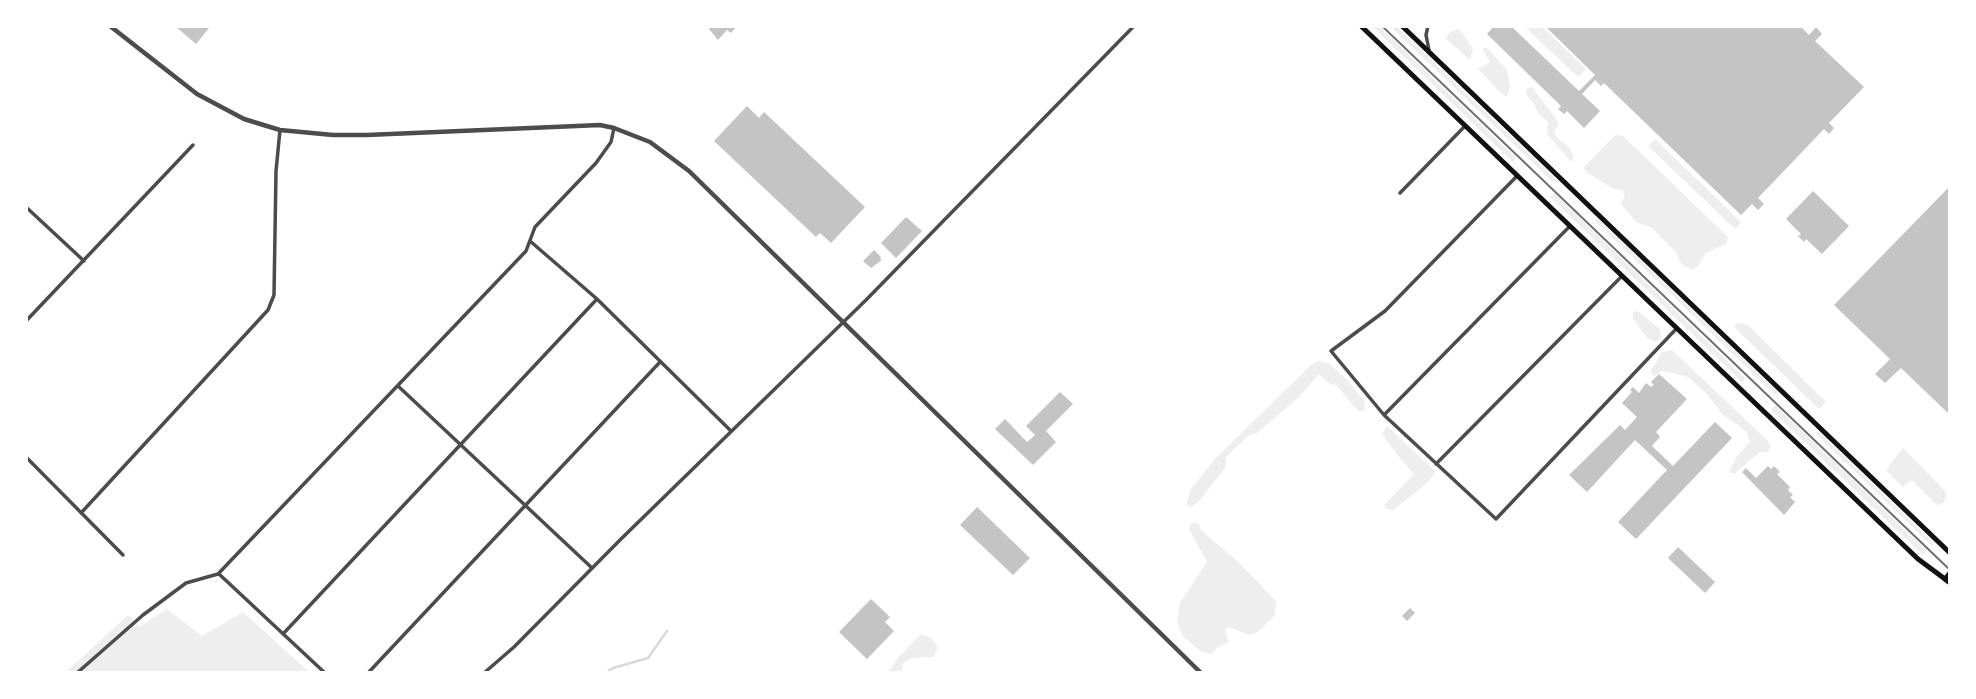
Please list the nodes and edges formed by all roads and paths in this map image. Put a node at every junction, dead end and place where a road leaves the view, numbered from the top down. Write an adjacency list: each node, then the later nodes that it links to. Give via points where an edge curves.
1 (110, 26): 9 (street, via 197,94 244,119)
2 (1134, 26): 20 (street)
3 (1361, 26): 7 (main road)
4 (1402, 26): 6 (main road)
5 (1428, 26): 6 (street)
6 (1430, 52): 31 (main road)
7 (1465, 126): 11 (main road); 12 (street)
8 (614, 128): 9 (street, via 579,124 367,135); 15 (street, via 606,150 536,227); 20 (street, via 650,142 680,163)
9 (280, 130): 30 (street, via 274,295 268,310)
10 (194, 145): 16 (street)
11 (1517, 176): 14 (main road); 24 (street, via 1385,311 1331,351)
12 (1400, 193)
13 (26, 207): 16 (street)
14 (1570, 226): 17 (main road); 24 (street)
15 (530, 241): 18 (street); 23 (street, via 526,251)
16 (84, 261): 19 (street)
17 (1622, 276): 21 (main road); 28 (street)
18 (597, 299): 22 (street); 26 (street)
19 (26, 321)
20 (844, 322): 25 (street); 42 (street)
21 (1677, 328): 28 (street, via 1496,519); 36 (main road, via 1918,559)
22 (660, 362): 25 (street); 29 (street)
23 (398, 386): 26 (street); 35 (street)
24 (1384, 415): 28 (street)
25 (731, 431): 33 (street)
26 (460, 444): 29 (street); 37 (street)
27 (26, 457): 30 (street)
28 (1436, 464)
29 (525, 504): 33 (street); 40 (street)
30 (81, 513): 32 (street)
31 (1950, 552)
32 (123, 555)
33 (592, 568): 41 (street)
34 (1950, 573): 36 (main road)
35 (218, 574): 37 (street); 38 (street, via 186,583)
36 (1947, 581)
37 (283, 634): 39 (street)
38 (76, 673)
39 (324, 673)
40 (368, 673)
41 (484, 673)
42 (1201, 673)

